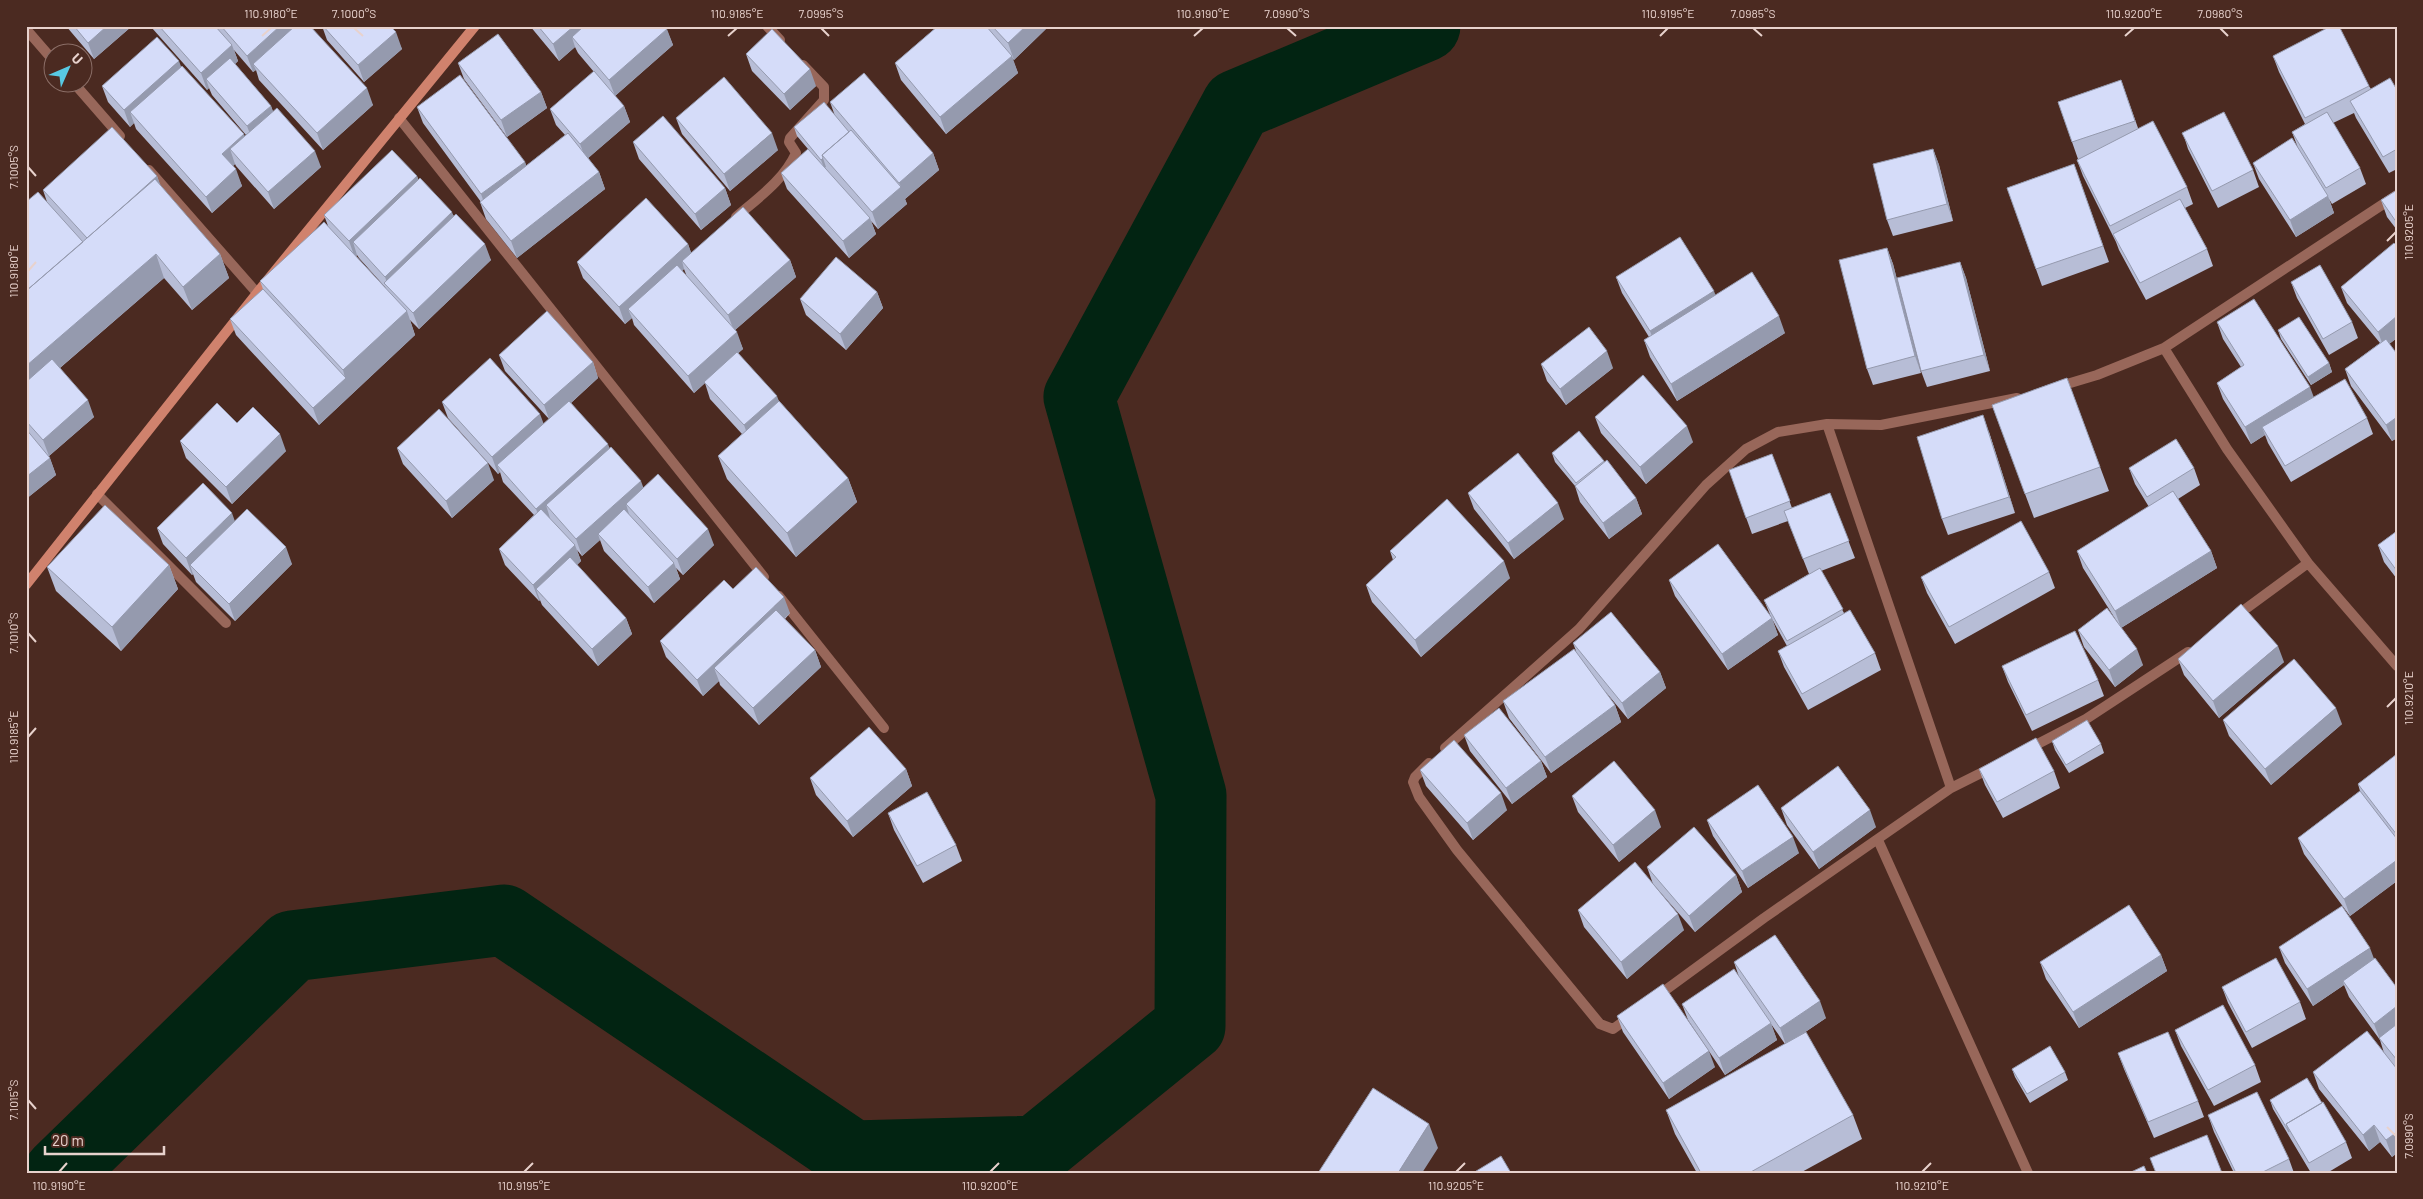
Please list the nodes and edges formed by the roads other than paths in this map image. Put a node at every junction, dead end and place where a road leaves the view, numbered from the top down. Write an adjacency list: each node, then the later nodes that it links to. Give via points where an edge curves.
1 (474, 26): 8 (street)
2 (767, 26): 4 (street)
3 (26, 29): 5 (street)
4 (786, 46)
5 (42, 47)
6 (798, 60): 12 (street, via 824,87 824,100 790,138 796,153 791,166)
7 (82, 92): 9 (street)
8 (399, 118): 13 (street); 26 (street)
9 (126, 142)
10 (145, 165): 13 (street)
11 (2397, 195): 14 (street)
12 (726, 225)
13 (257, 292): 18 (street)
14 (2164, 348): 15 (street); 19 (street, via 2226,450)
15 (2046, 391)
16 (2028, 396): 17 (street, via 1881,425)
17 (1827, 424): 29 (street); 30 (street, via 1778,432 1746,449 1706,485 1579,629 1420,771 1413,782 1419,797 1457,850 1600,1024 1613,1029 1764,918)
18 (97, 494): 20 (street); 23 (street)
19 (2308, 563): 22 (street); 25 (street)
20 (30, 576): 21 (street)
21 (26, 585)
22 (2228, 622)
23 (226, 624)
24 (2197, 646): 27 (street, via 2086,720)
25 (2397, 666)
26 (884, 728)
27 (2019, 754)
28 (2002, 762): 29 (street)
29 (1951, 788): 30 (street)
30 (1878, 840): 31 (street)
31 (2028, 1173)

